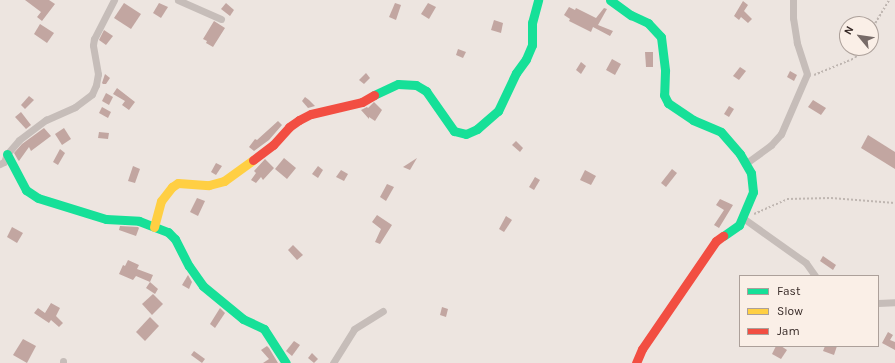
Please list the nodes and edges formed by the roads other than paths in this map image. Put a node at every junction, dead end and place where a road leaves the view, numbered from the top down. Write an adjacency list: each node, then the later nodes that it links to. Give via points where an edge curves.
1 (114, 0): 7 (street, via 94,40 98,74 92,94 75,107 46,120 19,140)
2 (178, 0): 6 (street)
3 (538, 0): 11 (street, via 532,23 532,46 526,60 516,73 498,111 477,128 466,134 454,131 426,91 416,85 398,84 362,102 311,114 299,120 289,127 274,145 224,181 209,185 178,183 161,201)
4 (610, 0): 9 (street, via 648,23 661,37 666,71 664,94 668,103 688,117 721,132)
5 (793, 0): 9 (street, via 794,23 807,67 806,77 781,134 771,145)
6 (221, 19)
7 (7, 154): 8 (street, via 4,162); 11 (street, via 26,190 38,198 106,219 139,221)
8 (0, 164)
9 (745, 164): 10 (street, via 751,173 753,192)
10 (743, 218): 12 (street, via 806,263); 18 (street, via 739,225 713,246 642,349)
11 (154, 227): 16 (street, via 168,232 175,239 189,266 209,292 243,319 264,329)
12 (814, 275)
13 (895, 302): 14 (street)
14 (879, 303)
15 (383, 312): 17 (street, via 354,329)
16 (286, 363)
17 (333, 363)
18 (636, 363)

